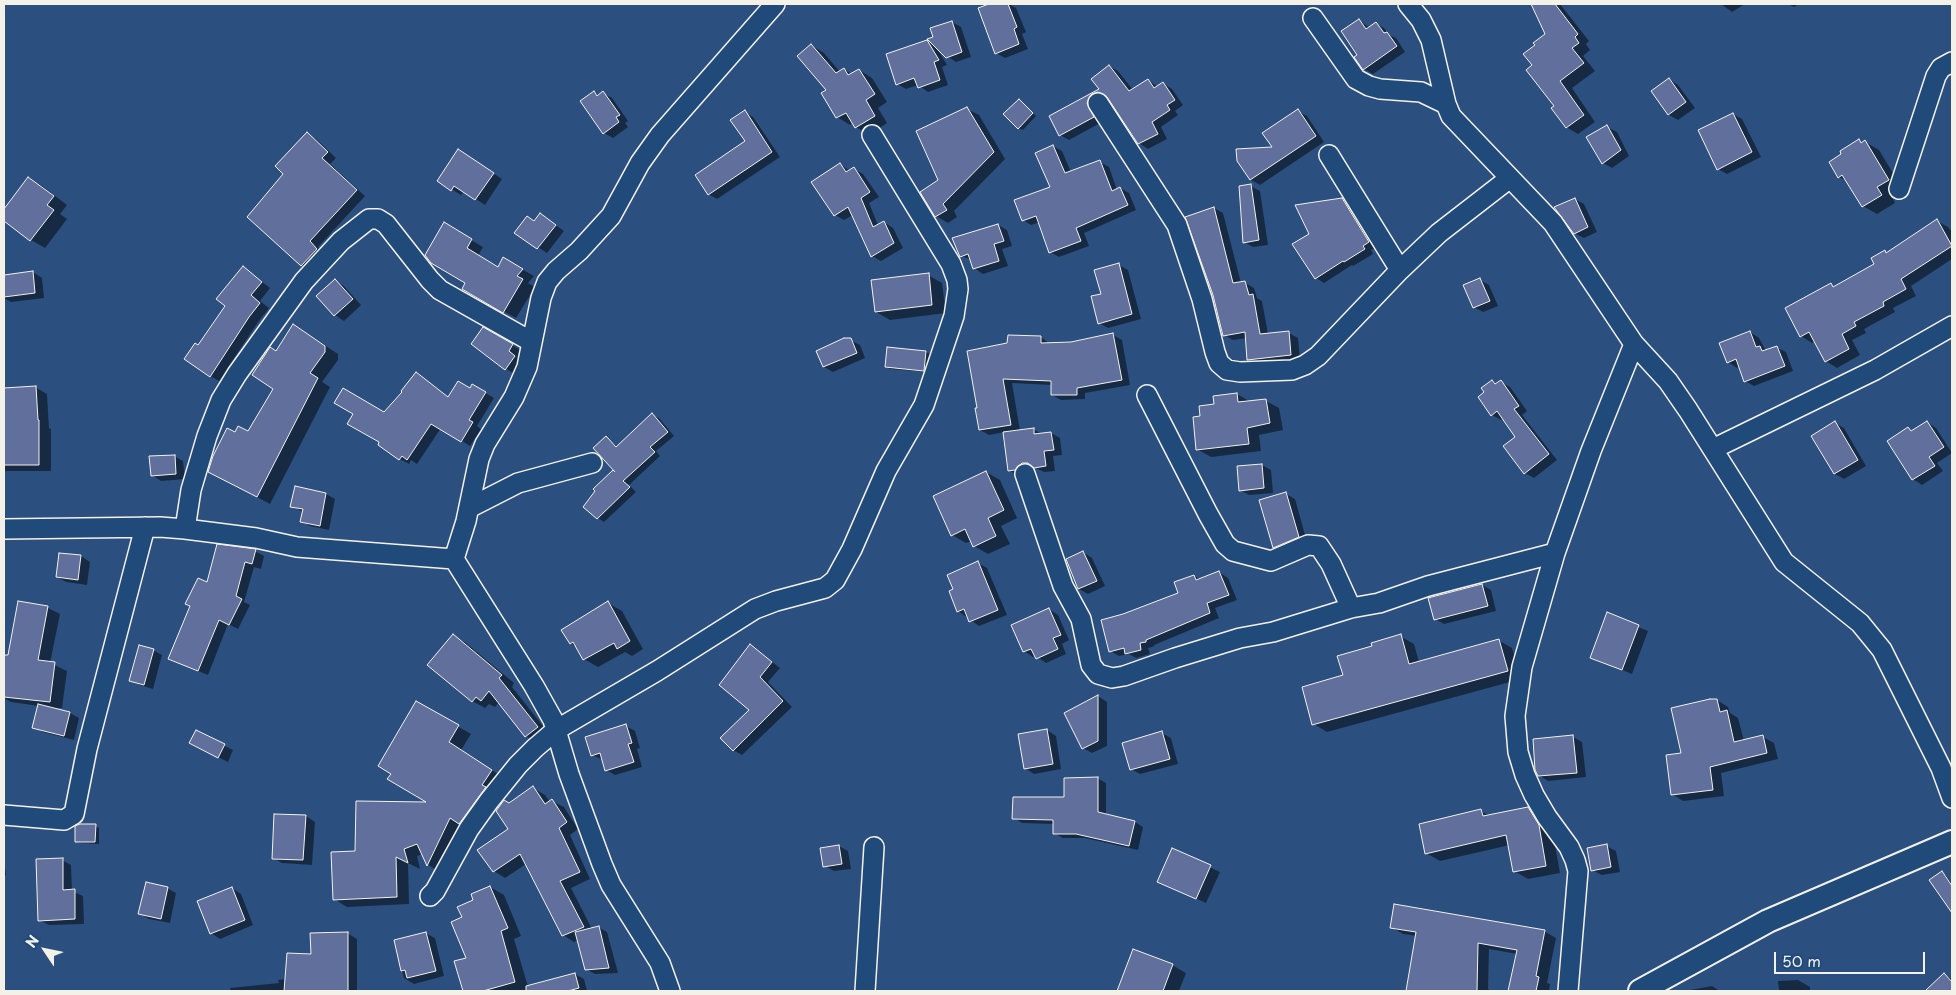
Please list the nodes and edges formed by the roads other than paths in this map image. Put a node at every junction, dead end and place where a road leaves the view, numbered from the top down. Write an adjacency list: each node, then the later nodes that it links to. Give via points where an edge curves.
1 (775, 4): 13 (street, via 660,135 640,163 611,216 547,282)
2 (1408, 4): 6 (street, via 1422,20 1431,40)
3 (1313, 18): 6 (street, via 1356,79 1380,89 1421,92)
4 (1952, 62): 10 (street, via 1941,68 1936,76)
5 (1098, 103): 11 (street, via 1177,225 1202,299 1215,352 1219,363 1227,370 1292,370 1305,365 1318,356)
6 (1446, 104): 9 (street, via 1451,116)
7 (872, 135): 26 (street, via 951,264 958,290 954,316 926,399 886,471 852,549 830,586 755,609)
8 (1329, 156): 11 (street)
9 (1510, 178): 11 (street, via 1439,233); 14 (street, via 1553,223)
10 (1899, 188)
11 (1400, 270)
12 (1952, 326): 16 (street, via 1875,370)
13 (532, 342): 19 (street, via 527,367 514,397 484,444); 22 (street, via 440,290 386,224 378,219 369,219 341,241 304,281 221,400 206,436 191,490)
14 (1634, 344): 16 (street, via 1668,381); 23 (street)
15 (1147, 395): 25 (street, via 1225,544 1233,551 1271,561 1308,545 1319,546)
16 (1713, 449): 27 (street, via 1784,562 1860,623 1882,650 1941,768)
17 (592, 463): 19 (street, via 518,483)
18 (1025, 474): 25 (street, via 1063,586 1081,619 1091,666 1102,676 1124,676 1240,638)
19 (469, 508): 24 (street)
20 (145, 527): 21 (street); 22 (street); 28 (street, via 91,732 74,814 64,820)
21 (4, 529)
22 (185, 529): 24 (street, via 297,547)
23 (1555, 553): 25 (street); 34 (street, via 1522,667 1515,716 1518,752 1525,775 1546,817 1569,847 1578,872)
24 (454, 559): 26 (street, via 534,686)
25 (1351, 608)
26 (556, 730): 31 (street, via 518,765 489,801 469,828); 32 (street, via 611,885 660,963)
27 (1952, 798)
28 (4, 816)
29 (1952, 842): 35 (street, via 1768,921)
30 (874, 847): 33 (street)
31 (430, 896)
32 (670, 991)
33 (865, 991)
34 (1568, 991)
35 (1640, 991)

